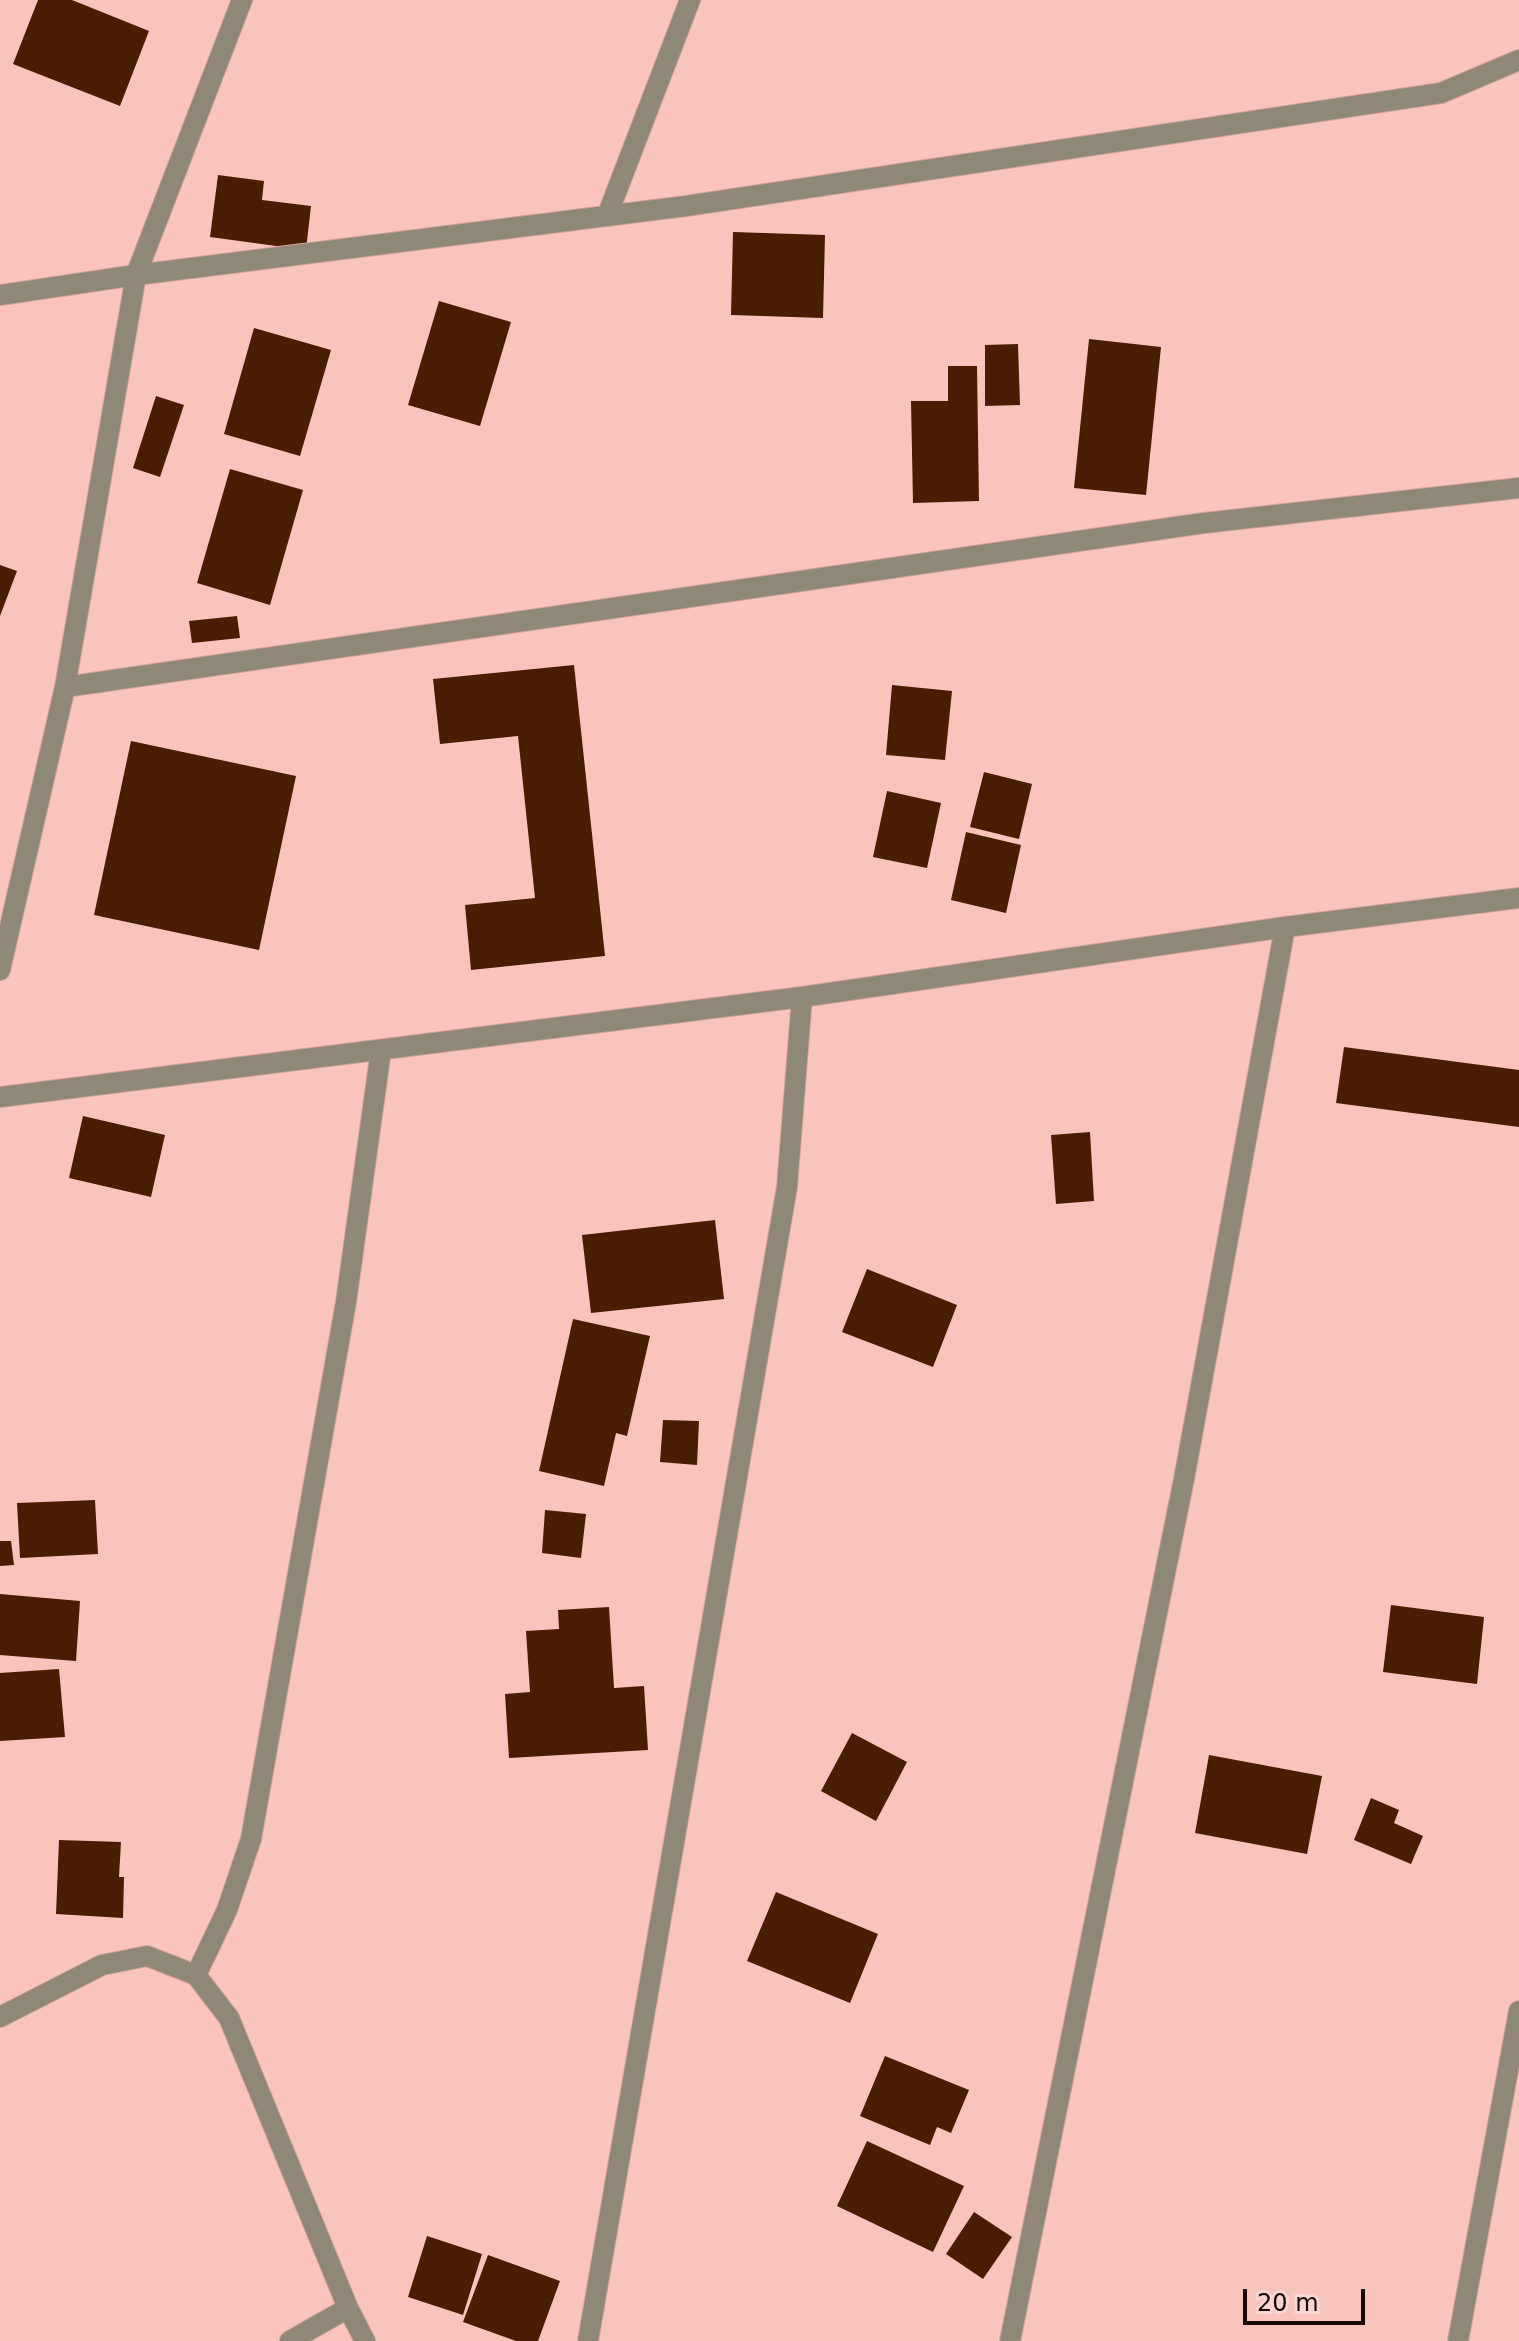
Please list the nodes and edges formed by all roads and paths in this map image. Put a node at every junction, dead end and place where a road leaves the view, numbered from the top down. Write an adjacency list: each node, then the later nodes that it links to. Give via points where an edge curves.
1 (242, 0): 5 (street)
2 (690, 0): 4 (street)
3 (1519, 60): 4 (street, via 1441,93)
4 (607, 216): 5 (street)
5 (136, 275): 6 (street); 8 (street)
6 (0, 295)
7 (1519, 488): 8 (street, via 1204,523)
8 (65, 687): 11 (street)
9 (1519, 898): 10 (street)
10 (1285, 927): 12 (street); 22 (street, via 1181,1495)
11 (0, 970)
12 (802, 997): 13 (street); 21 (street, via 787,1187)
13 (381, 1050): 14 (street); 15 (street, via 346,1302 251,1839 227,1910)
14 (0, 1097)
15 (196, 1975): 17 (street, via 147,1956 102,1965); 18 (street, via 229,2018)
16 (1519, 2011): 23 (street)
17 (0, 2017)
18 (348, 2308): 19 (street); 20 (street)
19 (290, 2341)
20 (365, 2341)
21 (588, 2341)
22 (1010, 2341)
23 (1458, 2341)

